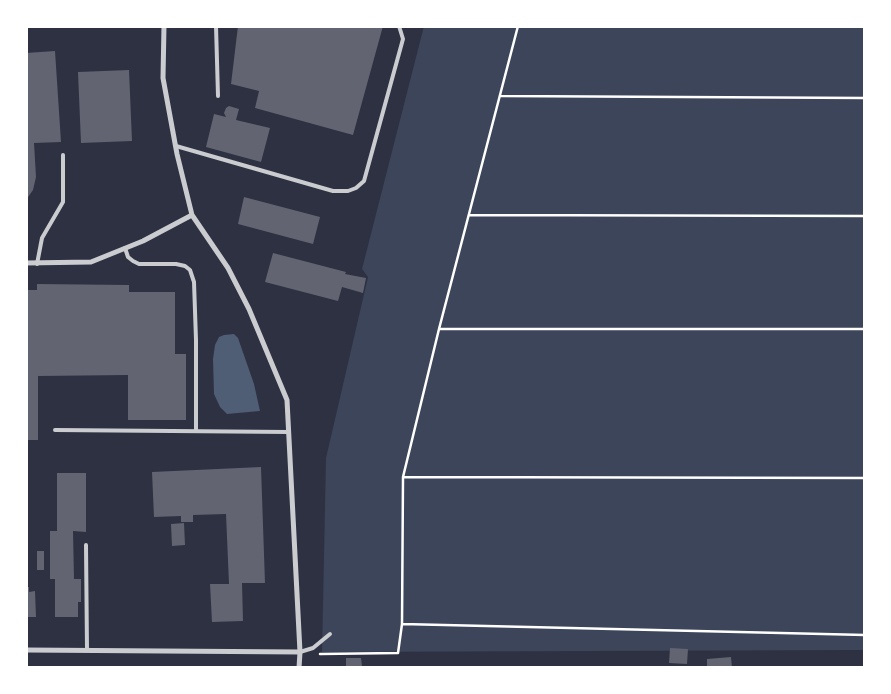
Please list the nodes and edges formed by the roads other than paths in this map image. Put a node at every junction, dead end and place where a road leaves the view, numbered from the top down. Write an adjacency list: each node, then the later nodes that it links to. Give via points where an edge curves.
1 (164, 26): 5 (street, via 164,78)
2 (216, 26): 4 (lane)
3 (399, 26): 5 (lane, via 403,39 364,181 356,188 333,190)
4 (218, 96)
5 (176, 146): 7 (street)
6 (63, 155): 10 (lane, via 63,202 42,238)
7 (192, 215): 8 (street); 13 (street, via 228,268 249,309 287,400)
8 (125, 248): 10 (street, via 91,262); 12 (lane, via 128,257 139,264 176,264 190,270 194,282)
9 (26, 263): 10 (street)
10 (36, 264)
11 (55, 430): 12 (lane)
12 (196, 431): 13 (lane)
13 (289, 432): 18 (street)
14 (86, 546): 17 (lane)
15 (330, 634): 18 (lane, via 313,648)
16 (26, 650): 17 (street)
17 (87, 650): 18 (street)
18 (300, 652): 19 (street)
19 (299, 668)

